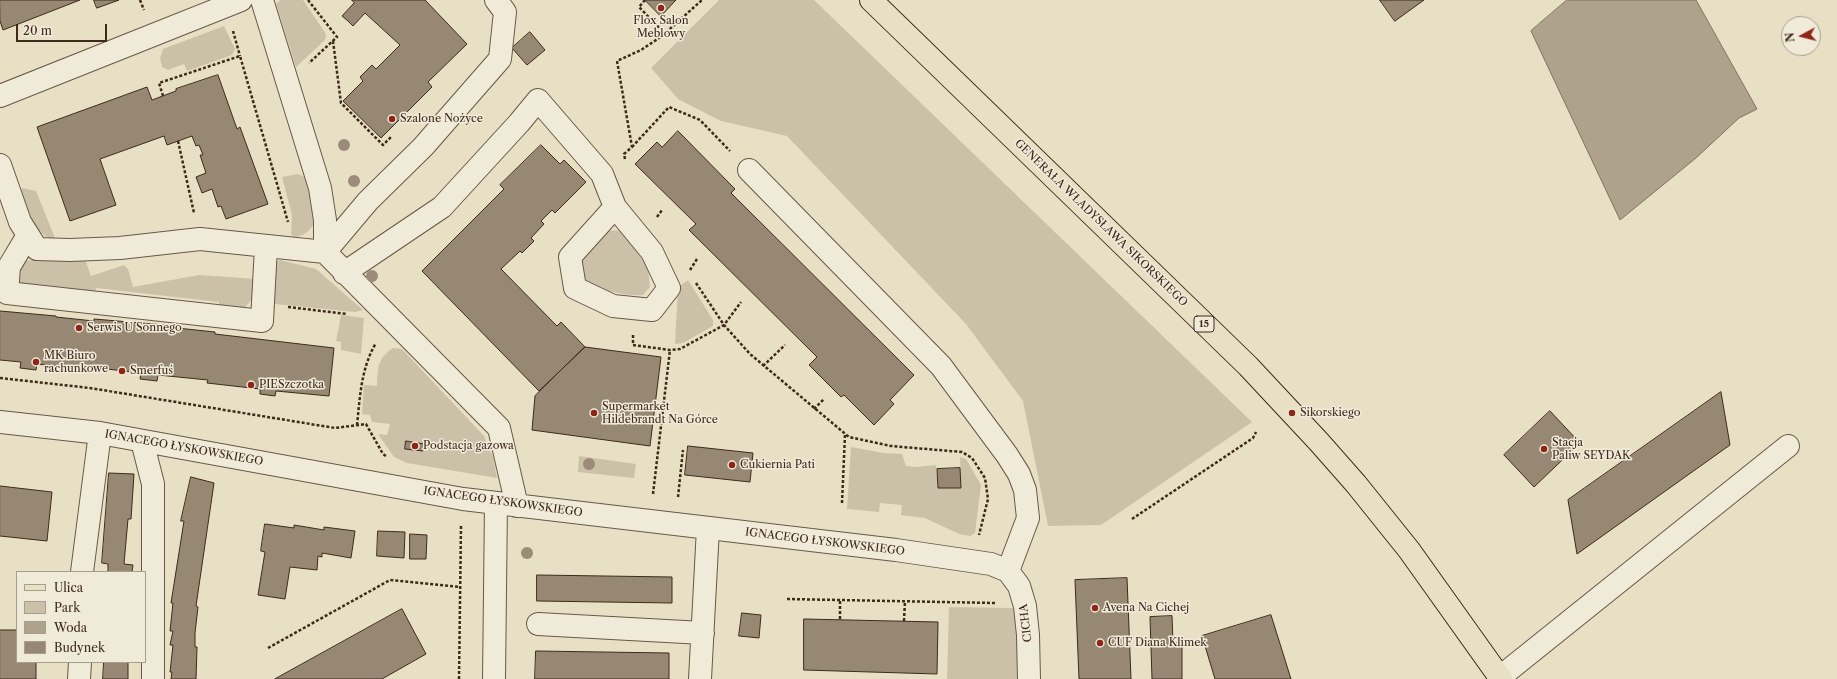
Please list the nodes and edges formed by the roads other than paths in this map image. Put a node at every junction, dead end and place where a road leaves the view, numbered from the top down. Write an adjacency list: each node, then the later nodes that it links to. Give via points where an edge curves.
1 (241, 0): 5 (street)
2 (262, 0): 11 (street, via 320,188 325,220)
3 (496, 0): 11 (street, via 505,12 500,59 423,147 368,201)
4 (871, 0): 24 (main road, GENERAŁA WŁADYSŁAWA SIKORSKIEGO / 15, via 1248,366 1319,442 1409,550)
5 (0, 96)
6 (0, 165): 9 (street, via 20,222)
7 (749, 170): 20 (street, via 941,366 1015,468 1025,490 1028,518)
8 (615, 207): 8 (street, via 570,257 576,288 613,306 652,310 669,288 652,252); 12 (street, via 602,174 538,100 442,207)
9 (28, 235): 10 (street, via 37,249 120,248 200,239); 10 (street, via 9,267 8,293 262,321)
10 (266, 247): 11 (street)
11 (325, 252): 12 (street)
12 (344, 273): 17 (street, via 499,428)
13 (0, 422): 14 (street, IGNACEGO ŁYSKOWSKIEGO)
14 (100, 433): 15 (street, IGNACEGO ŁYSKOWSKIEGO); 19 (street)
15 (142, 440): 17 (street, IGNACEGO ŁYSKOWSKIEGO); 26 (street, via 153,484)
16 (1788, 446): 24 (street)
17 (507, 505): 18 (street, IGNACEGO ŁYSKOWSKIEGO); 27 (street)
18 (708, 528): 20 (street, IGNACEGO ŁYSKOWSKIEGO, via 973,560); 22 (street)
19 (82, 571)
20 (1008, 571): 29 (street, CICHA, via 1019,586 1025,606)
21 (538, 624): 22 (street)
22 (703, 633): 28 (street)
23 (80, 663): 25 (street)
24 (1501, 678)
25 (80, 679)
26 (153, 679)
27 (494, 679)
28 (700, 679)
29 (1029, 679)

